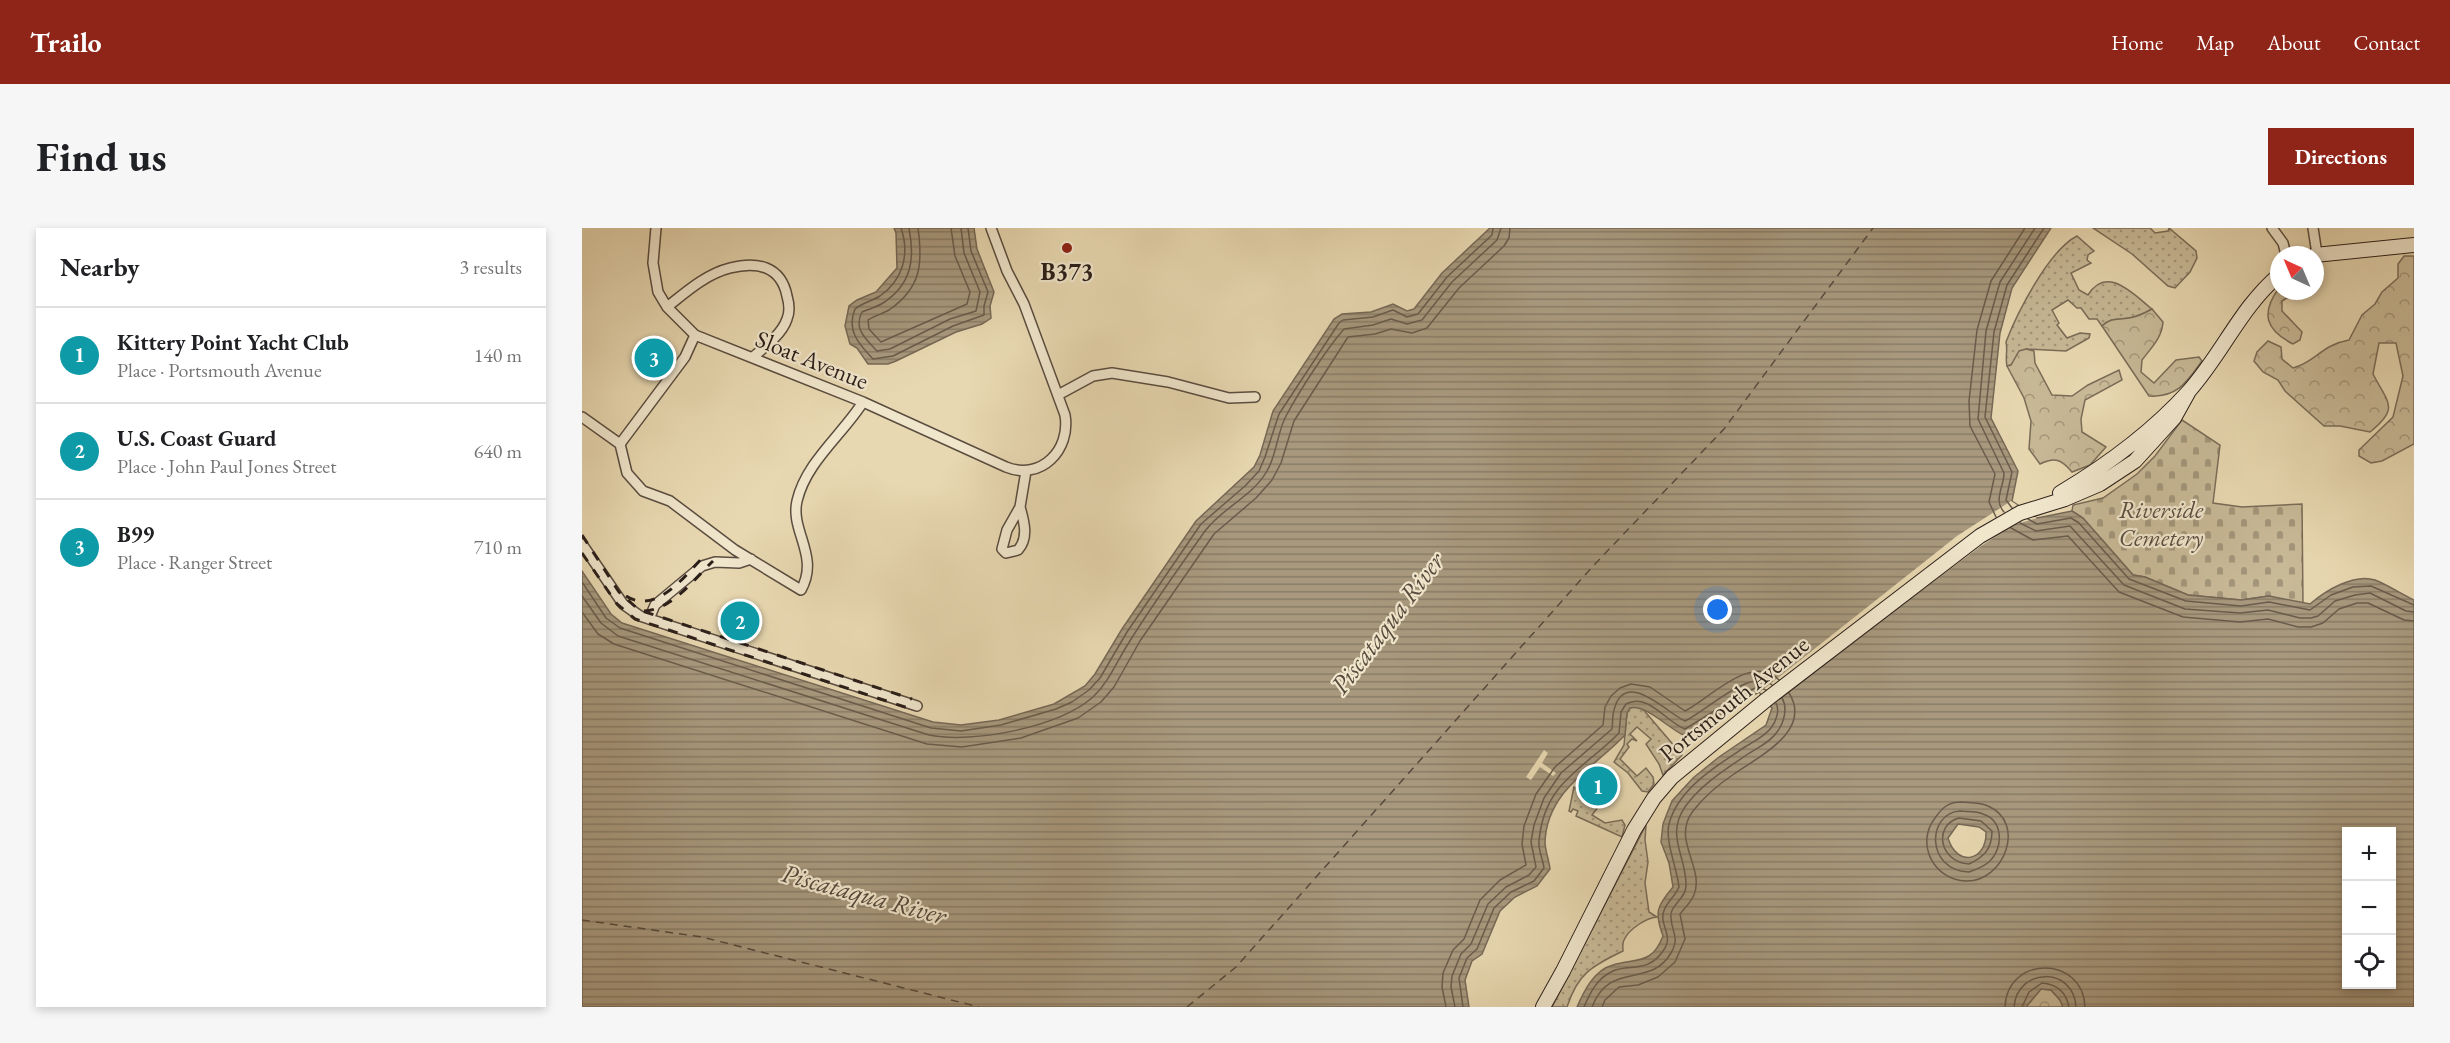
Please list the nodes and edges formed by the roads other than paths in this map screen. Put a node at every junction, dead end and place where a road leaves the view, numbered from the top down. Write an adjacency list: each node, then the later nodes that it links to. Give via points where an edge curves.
1 (656, 228): 10 (street, Sloat Avenue, via 652,250 654,278)
2 (991, 228): 13 (street)
3 (2272, 228): 6 (street)
4 (2313, 228): 7 (street)
5 (2414, 244): 8 (main road)
6 (2284, 246)
7 (2315, 246)
8 (2324, 254)
9 (2270, 285): 24 (main road, Portsmouth Avenue, via 2246,310 2189,391 2120,454 1951,556 1672,777 1634,830)
10 (667, 308): 11 (street, Sloat Avenue); 12 (street, via 705,279 728,268 758,265 772,269 786,291 788,316 781,329)
11 (695, 335): 12 (street, Sloat Avenue); 17 (street, via 685,357)
12 (753, 357): 15 (street, Sloat Avenue)
13 (1058, 395): 14 (street, via 1093,376 1112,373 1229,398); 18 (street, via 1067,424 1064,441 1049,461)
14 (1255, 397)
15 (863, 402): 18 (street, Sloat Avenue, via 1006,467); 21 (street, via 816,464 797,501 808,570 801,590)
16 (582, 417): 17 (street)
17 (620, 444): 21 (street, via 627,473 643,491 670,501)
18 (1026, 471): 19 (street)
19 (1020, 507)
20 (582, 544): 22 (street, via 626,607)
21 (751, 560): 22 (street, via 702,566 655,605)
22 (649, 619): 23 (street)
23 (917, 706)
24 (1543, 1007)

